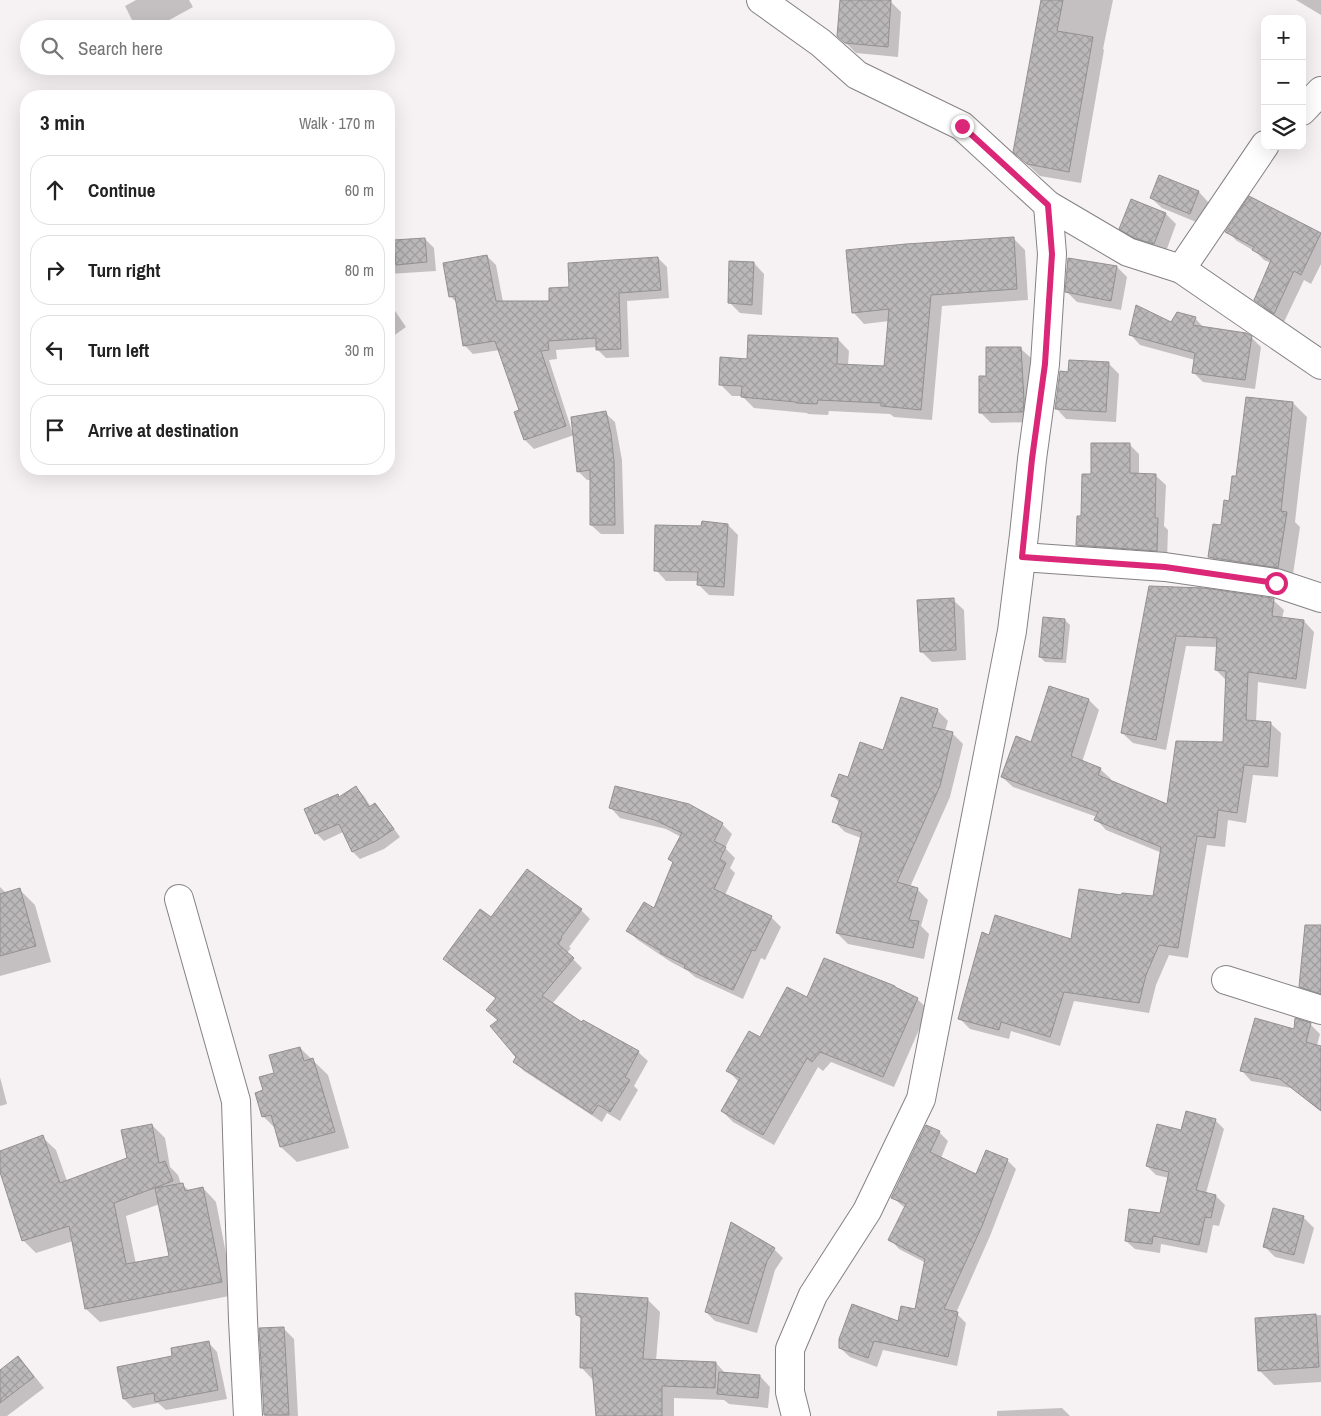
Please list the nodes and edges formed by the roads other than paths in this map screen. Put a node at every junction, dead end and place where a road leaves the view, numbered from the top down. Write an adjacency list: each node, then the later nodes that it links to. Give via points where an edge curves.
1 (760, 0): 5 (street, via 821,44 857,75 962,126)
2 (1321, 91): 3 (street)
3 (1306, 107)
4 (1262, 150): 6 (street)
5 (1048, 205): 6 (street, via 1128,252); 8 (street, via 1052,254 1045,364)
6 (1181, 269): 7 (street)
7 (1321, 365)
8 (1022, 557): 9 (street, via 1165,567 1276,583); 14 (street, via 1012,631 921,1098 867,1211 813,1295 790,1349 790,1392)
9 (1321, 598)
10 (179, 899): 13 (street, via 236,1101)
11 (1226, 980): 12 (street)
12 (1321, 1010)
13 (248, 1416)
14 (796, 1416)

